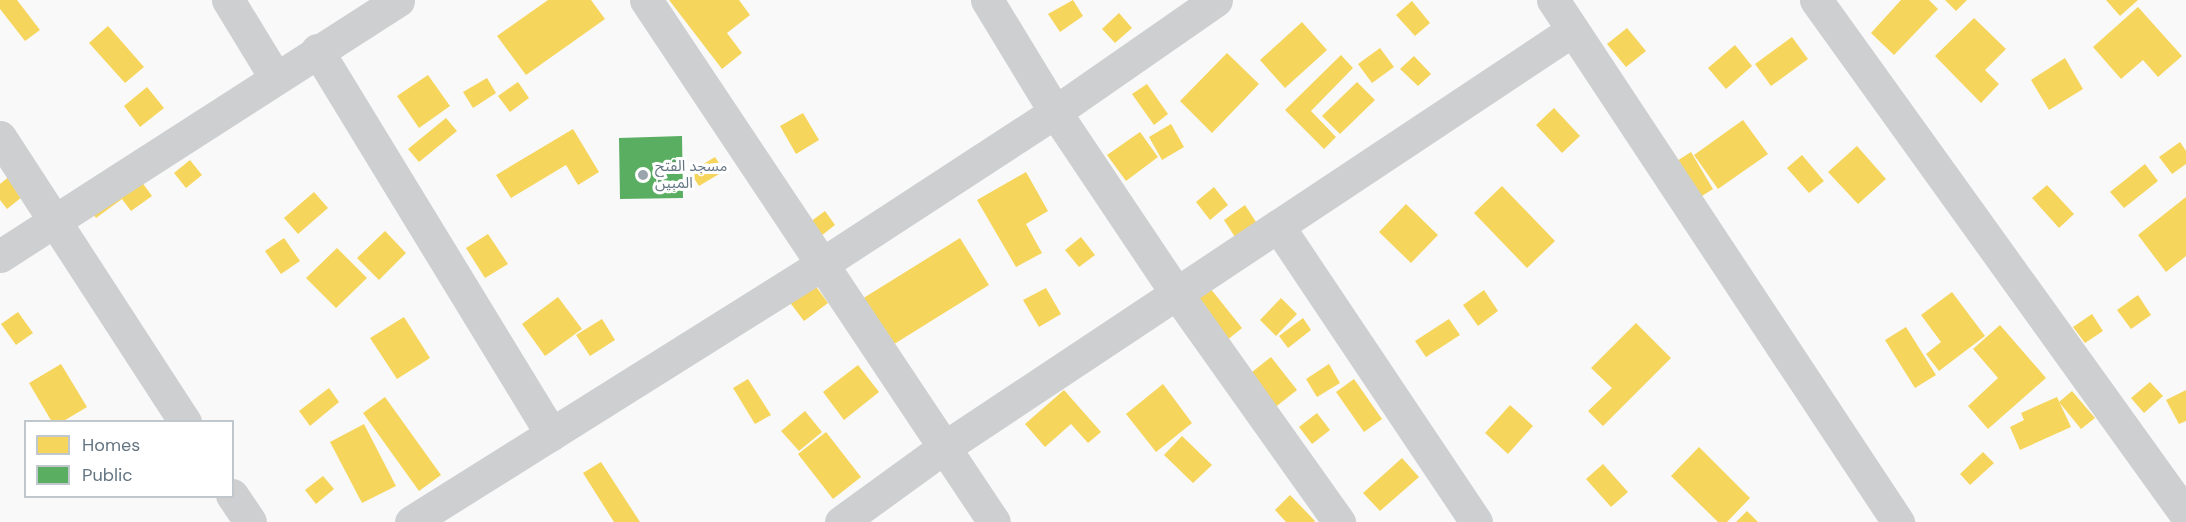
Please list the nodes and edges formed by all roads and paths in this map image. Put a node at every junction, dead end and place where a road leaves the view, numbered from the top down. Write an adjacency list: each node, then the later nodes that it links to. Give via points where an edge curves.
1 (228, 0): 10 (street)
2 (398, 0): 9 (street)
3 (646, 0): 16 (street)
4 (987, 0): 11 (street)
5 (1216, 0): 11 (street)
6 (1553, 0): 8 (street)
7 (1816, 0): 22 (street)
8 (1573, 30): 14 (street); 29 (street)
9 (317, 50): 10 (street); 19 (street)
10 (275, 76): 13 (street)
11 (1055, 112): 16 (street); 17 (street)
12 (0, 137): 13 (street)
13 (55, 221): 15 (street); 18 (street)
14 (1278, 226): 17 (street); 28 (street)
15 (0, 256)
16 (822, 264): 19 (street); 20 (street)
17 (1177, 294): 20 (street); 27 (street)
18 (184, 420)
19 (551, 434): 24 (street)
20 (942, 449): 25 (street); 26 (street)
21 (234, 498): 23 (street)
22 (2186, 514)
23 (250, 522)
24 (411, 522)
25 (841, 522)
26 (994, 522)
27 (1339, 522)
28 (1476, 522)
29 (1899, 522)

